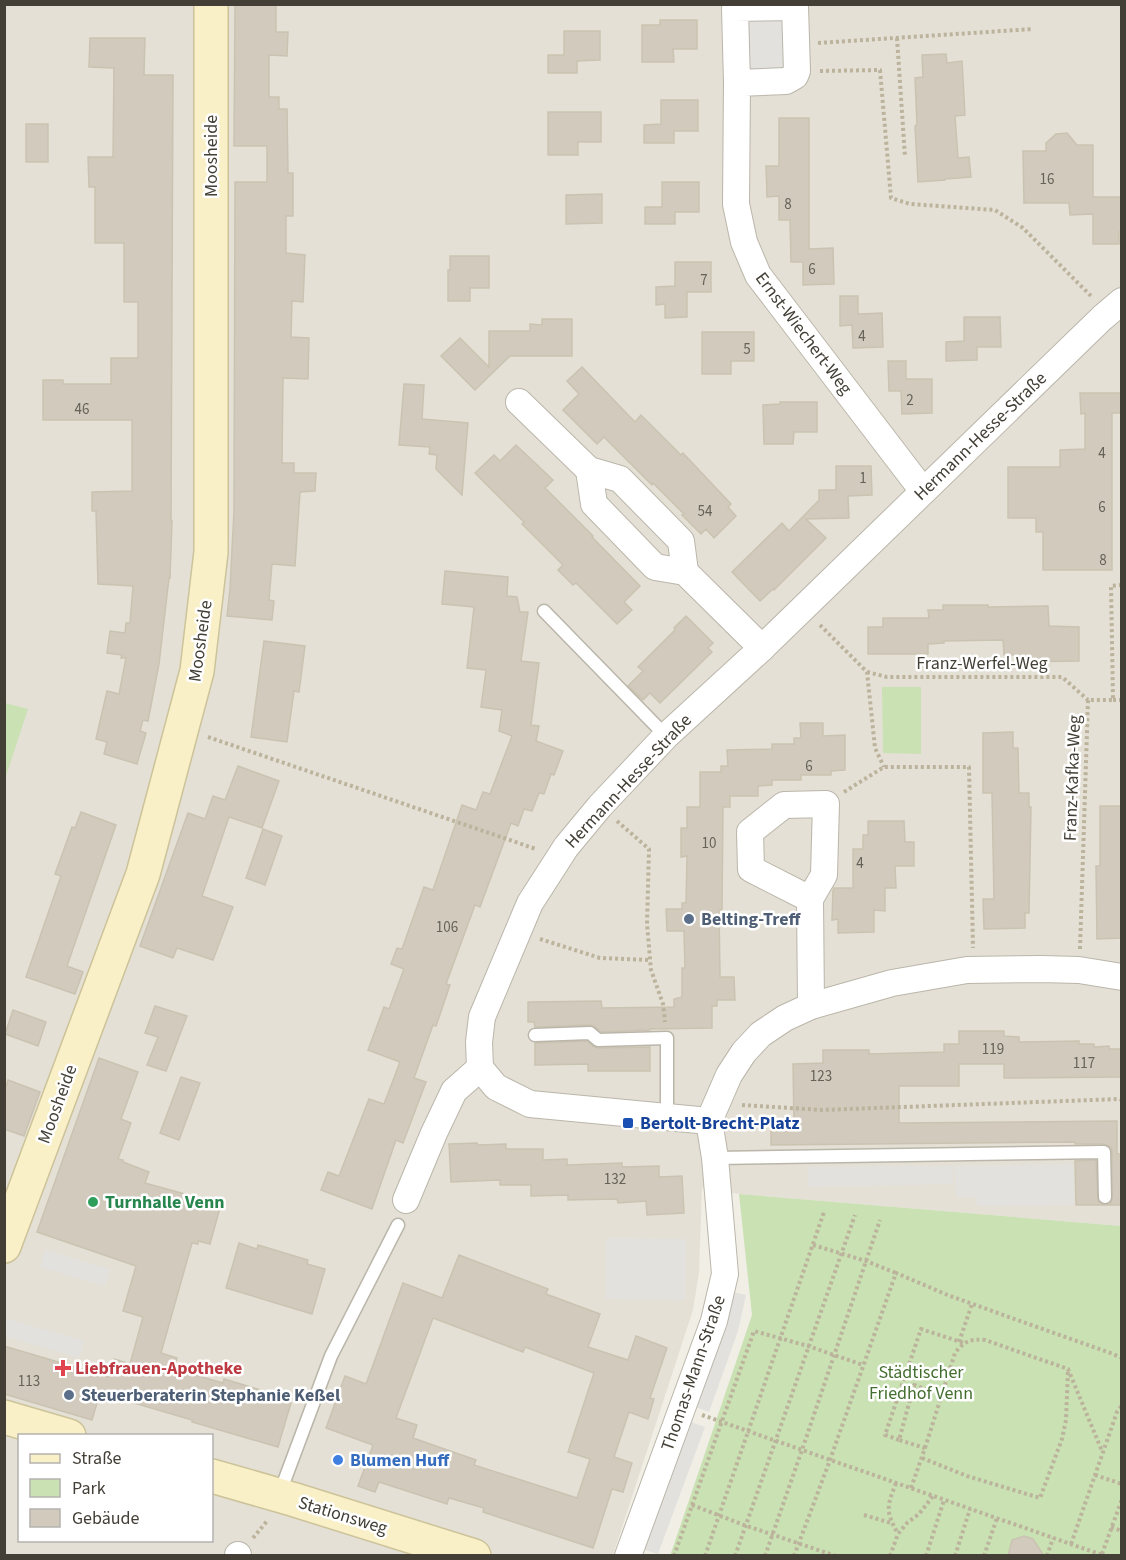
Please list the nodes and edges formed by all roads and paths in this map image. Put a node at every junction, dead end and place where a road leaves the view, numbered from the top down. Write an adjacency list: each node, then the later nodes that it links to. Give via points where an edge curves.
1 (211, 4): 22 (street, Moosheide, via 211,552 197,671)
2 (1033, 29): 3 (path)
3 (897, 38): 4 (path); 7 (path)
4 (796, 45): 5 (street, Ernst-Wiechert-Weg); 6 (street, Ernst-Wiechert-Weg, via 795,7 735,8)
5 (797, 71): 6 (street, via 786,81); 9 (path, via 880,70 891,198 910,204 995,210 1023,228 1098,303)
6 (737, 83): 12 (street, Ernst-Wiechert-Weg, via 736,204 744,242 758,275)
7 (905, 157)
8 (1122, 301): 9 (street, Hermann-Hesse-Straße)
9 (1102, 318): 12 (street, Hermann-Hesse-Straße)
10 (519, 402): 11 (street)
11 (589, 470): 13 (street, via 620,479 681,541); 13 (street, via 594,504 655,567)
12 (923, 491): 15 (street, Hermann-Hesse-Straße)
13 (685, 572): 17 (street)
14 (1122, 585): 20 (path, via 1111,586)
15 (803, 608): 17 (street, Hermann-Hesse-Straße); 18 (path)
16 (544, 611): 23 (lane)
17 (762, 648): 23 (street, Hermann-Hesse-Straße)
18 (867, 672): 19 (path, Franz-Werfel-Weg, via 887,677 1062,677); 24 (path, via 874,748)
19 (1088, 700): 20 (path, Franz-Kafka-Weg); 32 (path, Franz-Kafka-Weg)
20 (1113, 700): 21 (path)
21 (1122, 700)
22 (183, 728): 27 (path); 49 (street, Moosheide, via 143,874)
23 (666, 736): 26 (street, Hermann-Hesse-Straße)
24 (884, 767): 25 (path); 31 (path, via 969,767)
25 (826, 804): 28 (street, via 824,875); 28 (street, via 784,805 750,832 751,869)
26 (600, 806): 27 (street, Hermann-Hesse-Straße); 30 (path, via 649,849)
27 (560, 857): 29 (street, Hermann-Hesse-Straße, via 530,903)
28 (810, 899): 34 (street)
29 (518, 932): 30 (path, via 600,958); 37 (street, Hermann-Hesse-Straße, via 482,1017)
30 (650, 960): 36 (path)
31 (974, 970): 32 (street); 34 (street, via 892,983)
32 (1079, 970): 33 (street)
33 (1122, 977)
34 (811, 1006): 39 (street, via 761,1034 744,1052)
35 (535, 1035): 36 (lane, via 590,1033 598,1040)
36 (668, 1038): 40 (lane)
37 (480, 1068): 40 (street, via 496,1087 530,1104); 43 (street, via 454,1090)
38 (1122, 1100): 39 (path)
39 (712, 1113): 40 (street); 41 (street, Thomas-Mann-Straße)
40 (667, 1118)
41 (715, 1158): 42 (lane, via 1104,1152); 63 (street, Thomas-Mann-Straße, via 725,1274 714,1322)
42 (1105, 1197)
43 (406, 1200)
44 (825, 1212): 48 (path)
45 (855, 1215): 50 (path)
46 (880, 1220): 51 (path)
47 (398, 1225): 80 (lane, via 331,1356)
48 (813, 1245): 50 (path); 54 (path)
49 (4, 1246)
50 (842, 1254): 51 (path); 56 (path)
51 (866, 1261): 52 (path); 57 (path)
52 (896, 1273): 53 (path); 59 (path)
53 (972, 1304): 55 (path); 58 (path)
54 (781, 1338): 56 (path); 65 (path, via 754,1331); 66 (path)
55 (962, 1342): 60 (path, via 985,1340); 61 (path); 69 (path, via 921,1329 885,1435)
56 (808, 1346): 57 (path); 68 (path)
57 (834, 1356): 59 (path); 71 (path)
58 (1122, 1358)
59 (863, 1365): 74 (path)
60 (1068, 1369): 72 (path); 73 (path, via 1064,1430 1040,1498)
61 (942, 1395): 69 (path, via 914,1385); 70 (path)
62 (1122, 1405): 72 (path)
63 (682, 1408): 65 (path); 103 (street, Thomas-Mann-Straße)
64 (4, 1417): 67 (street)
65 (722, 1422): 66 (path); 84 (path)
66 (748, 1431): 68 (path); 87 (path)
67 (62, 1434)
68 (774, 1440): 71 (path); 91 (path)
69 (899, 1440): 70 (path)
70 (925, 1448): 73 (path)
71 (802, 1450): 74 (path); 94 (path)
72 (1102, 1451): 75 (path)
73 (922, 1458): 79 (path)
74 (830, 1460): 77 (path); 97 (path)
75 (1095, 1475): 78 (path); 98 (path)
76 (213, 1476): 80 (street, Stationsweg)
77 (896, 1483): 79 (path); 90 (path, via 888,1505)
78 (1122, 1484)
79 (911, 1488): 81 (path)
80 (279, 1495): 102 (street, Stationsweg)
81 (933, 1496): 83 (path); 95 (path)
82 (1122, 1499): 86 (path)
83 (944, 1500): 85 (path); 111 (path)
84 (692, 1506): 87 (path); 104 (path)
85 (970, 1509): 89 (path); 112 (path)
86 (1120, 1510): 92 (path)
87 (718, 1515): 91 (path); 105 (path)
88 (864, 1515): 90 (path)
89 (997, 1518): 96 (path); 113 (path)
90 (892, 1524): 95 (path)
91 (744, 1525): 94 (path); 106 (path)
92 (1111, 1527): 93 (path); 101 (path)
93 (1122, 1531)
94 (772, 1534): 97 (path); 107 (path)
95 (898, 1534): 110 (path)
96 (1053, 1538): 98 (path); 114 (path)
97 (798, 1543): 99 (path); 108 (path)
98 (1071, 1544): 100 (path)
99 (823, 1553): 109 (path)
100 (1090, 1553): 101 (path)
101 (1104, 1555)
102 (474, 1556)
103 (628, 1556)
104 (674, 1556)
105 (705, 1556)
106 (735, 1556)
107 (765, 1556)
108 (794, 1556)
109 (836, 1556)
110 (890, 1556)
111 (926, 1556)
112 (955, 1556)
113 (984, 1556)
114 (1047, 1556)

